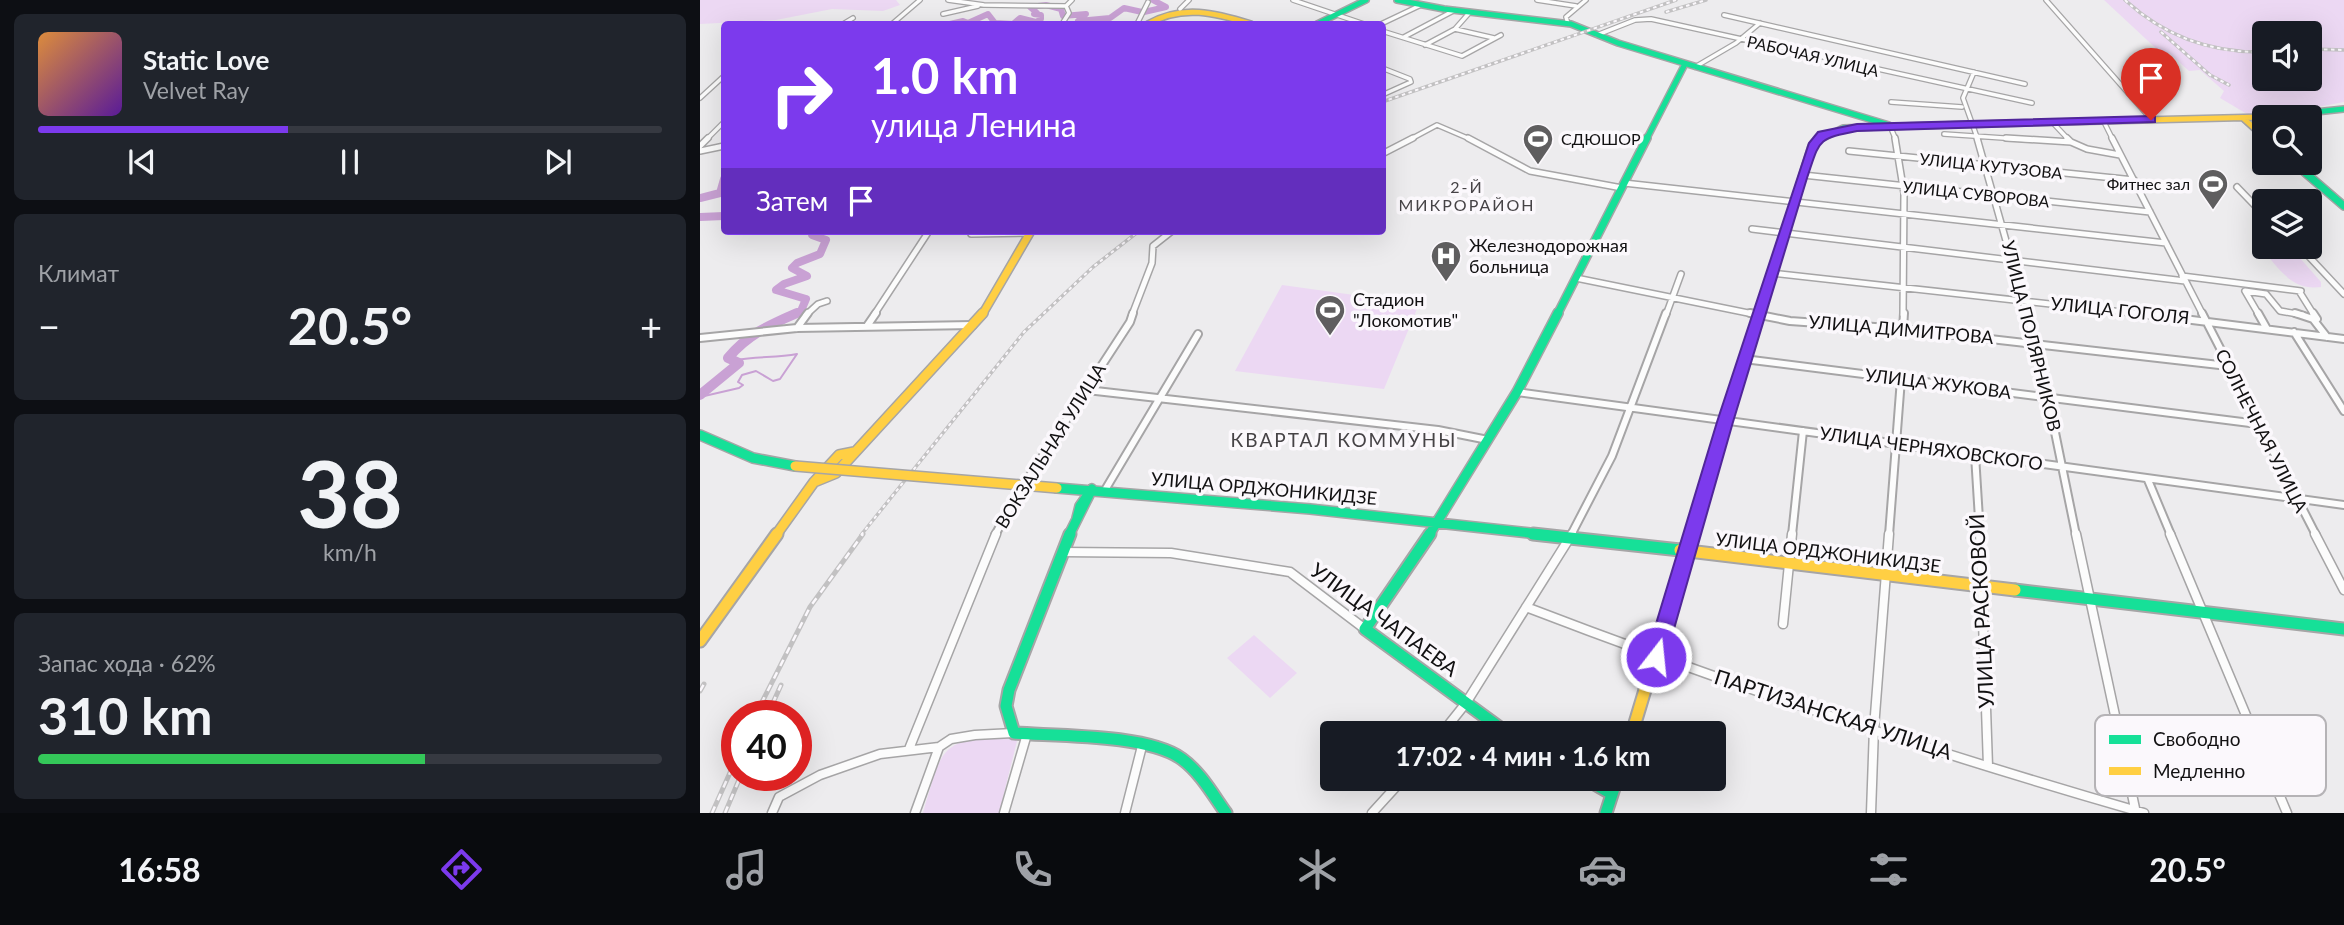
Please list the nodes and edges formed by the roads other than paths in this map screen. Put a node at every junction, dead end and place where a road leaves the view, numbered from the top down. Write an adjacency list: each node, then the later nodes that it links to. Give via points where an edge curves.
1 (920, 0): 29 (street)
2 (948, 0): 12 (street)
3 (1005, 0): 18 (street)
4 (1072, 0): 19 (street)
5 (1189, 0): 21 (street)
6 (1293, 0): 25 (street)
7 (1366, 0): 25 (street)
8 (1397, 0): 17 (street)
9 (1537, 0): 13 (street)
10 (1586, 0): 20 (street)
11 (2046, 0): 63 (street)
12 (961, 1): 16 (street)
13 (1547, 1): 20 (street)
14 (1036, 2): 18 (street); 19 (street)
15 (1148, 2): 31 (street)
16 (984, 5): 18 (street); 24 (street)
17 (1421, 5): 22 (street); 36 (street)
18 (1000, 6)
19 (1066, 6): 30 (street)
20 (1576, 6): 38 (street, via 1565,19)
21 (1180, 9): 32 (street); 33 (street)
22 (1455, 10): 23 (street); 43 (street)
23 (1470, 12): 38 (street); 39 (street)
24 (943, 13)
25 (1334, 15): 34 (street); 35 (street)
26 (1724, 15): 37 (street)
27 (853, 18): 28 (street)
28 (848, 21)
29 (896, 21)
30 (1064, 21)
31 (1138, 21)
32 (1151, 21)
33 (1237, 21)
34 (1323, 21)
35 (1354, 21)
36 (1386, 22)
37 (1760, 23): 45 (street); 50 (street)
38 (1568, 24): 41 (street)
39 (1455, 29): 44 (street); 46 (street)
40 (1386, 32): 43 (street)
41 (1594, 34): 45 (street, РАБОЧАЯ УЛИЦА, via 1645,19); 47 (street)
42 (1502, 35): 44 (street)
43 (1404, 37): 46 (street)
44 (1494, 38): 46 (street, via 1462,56)
45 (1741, 39): 48 (street); 53 (street, РАБОЧАЯ УЛИЦА)
46 (1425, 45)
47 (1685, 64): 48 (street); 83 (street)
48 (1695, 67): 68 (street)
49 (1386, 70): 54 (street, via 1411,82)
50 (1974, 72): 52 (street); 53 (street)
51 (721, 79): 55 (street)
52 (2025, 84)
53 (1962, 89): 57 (street, РАБОЧАЯ УЛИЦА); 58 (street)
54 (1386, 93)
55 (700, 98)
56 (1891, 102): 58 (street)
57 (2032, 103)
58 (1962, 107): 66 (street, УЛИЦА ПОЛЯРНИКОВ)
59 (2344, 109): 60 (street)
60 (2322, 111)
61 (2244, 118): 62 (street); 63 (street); 69 (street)
62 (2252, 118)
63 (2151, 120): 64 (street)
64 (2104, 122): 65 (street); 77 (street, СОЛНЕЧНАЯ УЛИЦА)
65 (2053, 123): 66 (street); 72 (street)
66 (1973, 124): 68 (street); 71 (street, УЛИЦА ПОЛЯРНИКОВ)
67 (721, 125): 74 (street)
68 (1890, 126): 78 (street); 80 (street, via 1822,135 1813,145)
69 (2252, 126)
70 (1944, 134): 71 (street)
71 (1976, 136): 72 (street); 79 (street, УЛИЦА ПОЛЯРНИКОВ)
72 (2071, 142): 77 (street)
73 (721, 146): 74 (street)
74 (700, 148)
75 (1849, 151): 78 (street, УЛИЦА КУТУЗОВА)
76 (1386, 153): 83 (street, via 1437,125 1530,171)
77 (2120, 155): 82 (street, СОЛНЕЧНАЯ УЛИЦА)
78 (1900, 156): 79 (street, УЛИЦА КУТУЗОВА); 84 (street)
79 (1985, 166): 82 (street, УЛИЦА КУТУЗОВА); 86 (street, УЛИЦА ПОЛЯРНИКОВ)
80 (1802, 175): 84 (street, УЛИЦА СУВОРОВА); 87 (street)
81 (2308, 175): 89 (street)
82 (2134, 180): 90 (street, СОЛНЕЧНАЯ УЛИЦА)
83 (1623, 185): 87 (street); 104 (street)
84 (1902, 186): 86 (street, УЛИЦА СУВОРОВА); 91 (street)
85 (2237, 187): 88 (street)
86 (1992, 195): 90 (street, УЛИЦА СУВОРОВА); 92 (street, УЛИЦА ПОЛЯРНИКОВ)
87 (1794, 203): 91 (street); 94 (street)
88 (2252, 203)
89 (2344, 206)
90 (2150, 212): 98 (street, СОЛНЕЧНАЯ УЛИЦА)
91 (1904, 215): 92 (street); 99 (street)
92 (2002, 225): 98 (street); 101 (street, УЛИЦА ПОЛЯРНИКОВ)
93 (1752, 229): 94 (street)
94 (1784, 233): 99 (street); 102 (street)
95 (926, 235): 115 (street)
96 (1028, 235): 114 (street)
97 (1167, 235): 128 (street, ВОКЗАЛЬНАЯ УЛИЦА, via 1153,246 1152,263 1130,322)
98 (2166, 243): 105 (street, СОЛНЕЧНАЯ УЛИЦА)
99 (1905, 248): 101 (street); 106 (street)
100 (2311, 259): 107 (street)
101 (2012, 260): 105 (street); 110 (street, УЛИЦА ПОЛЯРНИКОВ)
102 (1771, 273): 106 (street, УЛИЦА ГОГОЛЯ); 111 (street)
103 (1681, 274): 108 (street)
104 (1576, 278): 108 (street, УЛИЦА ДИМИТРОВА); 129 (street)
105 (2184, 278): 112 (street, via 2300,291); 113 (street, СОЛНЕЧНАЯ УЛИЦА)
106 (1904, 287): 110 (street, УЛИЦА ГОГОЛЯ); 117 (street)
107 (2344, 294)
108 (1671, 299): 111 (street, УЛИЦА ДИМИТРОВА); 132 (street)
109 (827, 300): 116 (street, via 818,302)
110 (2024, 301): 113 (street, УЛИЦА ГОГОЛЯ); 124 (street, УЛИЦА ПОЛЯРНИКОВ)
111 (1758, 315): 117 (street, УЛИЦА ДИМИТРОВА); 125 (street)
112 (2317, 320): 118 (street, via 2280,312 2266,294 2245,291); 121 (street)
113 (2205, 321): 118 (street, УЛИЦА ГОГОЛЯ); 126 (street, СОЛНЕЧНАЯ УЛИЦА)
114 (973, 325): 115 (street); 163 (street, via 855,451 839,456 814,482)
115 (867, 326): 116 (street)
116 (797, 328): 122 (street)
117 (1903, 329): 124 (street, УЛИЦА ДИМИТРОВА)
118 (2267, 329): 119 (street, УЛИЦА ГОГОЛЯ)
119 (2294, 332): 121 (street, УЛИЦА ГОГОЛЯ); 133 (street)
120 (1198, 334): 130 (street)
121 (2328, 337): 123 (street, УЛИЦА ГОГОЛЯ)
122 (700, 338)
123 (2344, 339)
124 (2035, 343): 126 (street, УЛИЦА ДИМИТРОВА); 131 (street, УЛИЦА ПОЛЯРНИКОВ)
125 (1744, 359): 127 (street, УЛИЦА ЖУКОВА); 134 (street)
126 (2228, 366): 135 (street, СОЛНЕЧНАЯ УЛИЦА)
127 (1901, 379): 131 (street, УЛИЦА ЖУКОВА); 139 (street)
128 (1087, 390): 130 (street); 176 (street, ВОКЗАЛЬНАЯ УЛИЦА, via 994,537)
129 (1517, 392): 132 (street, УЛИЦА ЧЕРНЯХОВСКОГО); 138 (street)
130 (1159, 398): 138 (street, via 1438,430); 145 (street)
131 (2048, 398): 135 (street, УЛИЦА ЖУКОВА); 141 (street, УЛИЦА ПОЛЯРНИКОВ)
132 (1629, 407): 134 (street, УЛИЦА ЧЕРНЯХОВСКОГО); 150 (street, via 1612,456)
133 (2344, 411)
134 (1725, 422): 136 (street, УЛИЦА ЧЕРНЯХОВСКОГО); 152 (street)
135 (2258, 424): 146 (street, СОЛНЕЧНАЯ УЛИЦА)
136 (1803, 431): 139 (street, УЛИЦА ЧЕРНЯХОВСКОГО); 153 (street)
137 (700, 435): 143 (street, УЛИЦА ОРДЖОНИКИДЗЕ, bridge, via 753,458 795,466)
138 (1488, 440): 149 (street)
139 (1894, 444): 140 (street, УЛИЦА ЧЕРНЯХОВСКОГО); 154 (street)
140 (1975, 455): 141 (street, УЛИЦА ЧЕРНЯХОВСКОГО); 155 (street, УЛИЦА РАСКОВОЙ)
141 (2063, 467): 142 (street, УЛИЦА ЧЕРНЯХОВСКОГО); 157 (street, УЛИЦА ПОЛЯРНИКОВ)
142 (2148, 480): 146 (street, УЛИЦА ЧЕРНЯХОВСКОГО); 159 (street)
143 (1070, 488): 144 (street, УЛИЦА ОРДЖОНИКИДЗЕ); 148 (street)
144 (1092, 489): 145 (street, УЛИЦА ОРДЖОНИКИДЗЕ); 148 (street)
145 (1105, 490): 148 (street); 149 (street, УЛИЦА ОРДЖОНИКИДЗЕ)
146 (2296, 498): 147 (street, УЛИЦА ЧЕРНЯХОВСКОГО); 156 (street, СОЛНЕЧНАЯ УЛИЦА)
147 (2344, 505)
148 (1083, 506): 151 (street)
149 (1438, 522): 150 (street, УЛИЦА ОРДЖОНИКИДЗЕ); 161 (street)
150 (1570, 537): 152 (street, УЛИЦА ОРДЖОНИКИДЗЕ); 158 (street)
151 (1061, 552): 161 (street, УЛИЦА ЧАПАЕВА, via 1171,553 1290,572); 172 (street, via 1009,690 1006,706)
152 (1687, 552): 153 (street, УЛИЦА ОРДЖОНИКИДЗЕ); 164 (street)
153 (1791, 564): 154 (street, УЛИЦА ОРДЖОНИКИДЗЕ); 160 (street)
154 (1887, 576): 155 (street, УЛИЦА ОРДЖОНИКИДЗЕ); 171 (street)
155 (1984, 587): 157 (street, УЛИЦА ОРДЖОНИКИДЗЕ); 177 (street, УЛИЦА РАСКОВОЙ)
156 (2344, 590)
157 (2091, 599): 159 (street, УЛИЦА ОРДЖОНИКИДЗЕ); 166 (street, УЛИЦА ПОЛЯРНИКОВ)
158 (1526, 607): 164 (street, ПАРТИЗАНСКАЯ УЛИЦА); 165 (street)
159 (2206, 613): 162 (street, УЛИЦА ОРДЖОНИКИДЗЕ); 167 (street)
160 (1783, 624)
161 (1365, 629): 165 (street, УЛИЦА ЧАПАЕВА)
162 (2344, 629)
163 (700, 641)
164 (1656, 657): 170 (street); 171 (street, ПАРТИЗАНСКАЯ УЛИЦА)
165 (1466, 703): 168 (street); 169 (street, УЛИЦА ЧАПАЕВА)
166 (2115, 715)
167 (2247, 715)
168 (1452, 721)
169 (1491, 721)
170 (1636, 721)
171 (1874, 728): 177 (street, ПАРТИЗАНСКАЯ УЛИЦА); 191 (street)
172 (1014, 733): 173 (street); 175 (street, via 963,737)
173 (1027, 734): 174 (street); 186 (street)
174 (1142, 746): 187 (street); 188 (street, via 1177,755)
175 (939, 747): 176 (street); 185 (street)
176 (909, 749): 184 (street, via 820,775 779,797)
177 (1988, 766): 183 (street, ПАРТИЗАНСКАЯ УЛИЦА)
178 (1392, 791): 189 (street)
179 (1607, 791): 181 (street)
180 (1613, 791): 181 (street)
181 (1612, 794): 190 (street)
182 (2280, 796): 192 (street)
183 (2139, 812)
184 (772, 813)
185 (915, 813)
186 (1004, 813)
187 (1125, 813)
188 (1226, 813)
189 (1372, 813)
190 (1606, 813)
191 (1871, 813)
192 (2287, 813)

